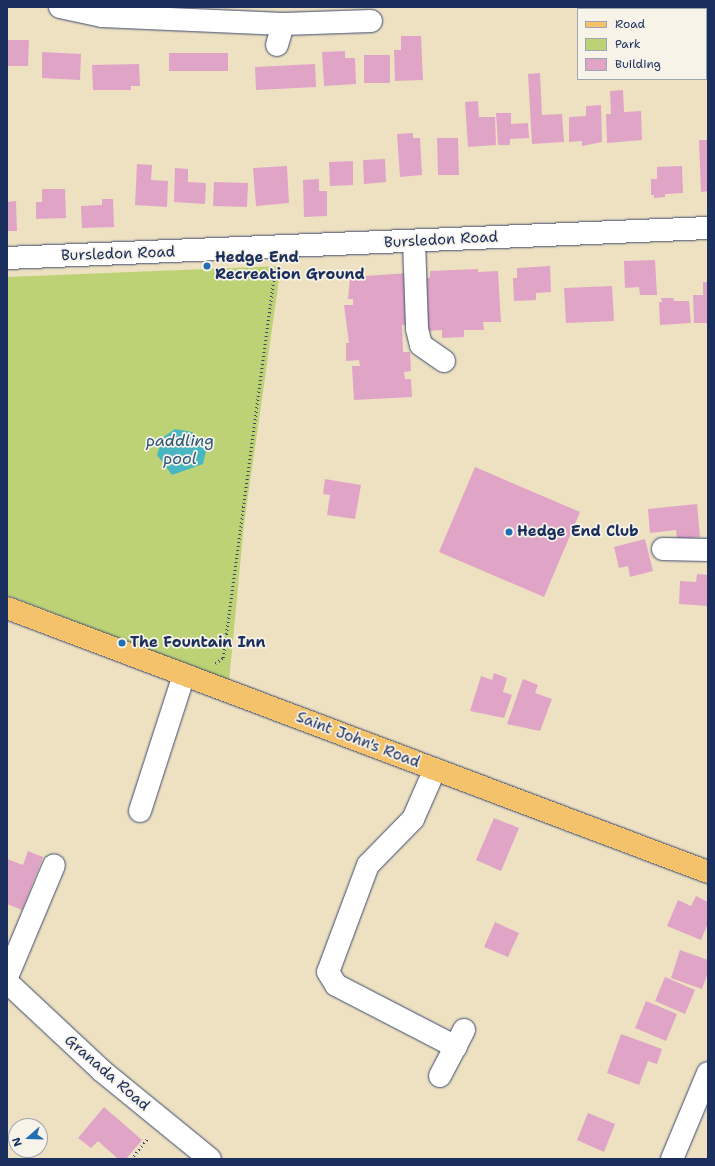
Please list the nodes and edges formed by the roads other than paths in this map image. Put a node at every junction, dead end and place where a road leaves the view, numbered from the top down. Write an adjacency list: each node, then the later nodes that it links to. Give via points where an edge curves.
1 (60, 7): 3 (street, via 102,16)
2 (371, 21): 3 (street)
3 (283, 24): 4 (street)
4 (277, 45)
5 (708, 228): 6 (street, Bursledon Road)
6 (414, 241): 7 (street, Bursledon Road); 8 (street, via 417,329 421,345)
7 (7, 258)
8 (444, 361)
9 (663, 549): 10 (street)
10 (708, 550)
11 (7, 608): 12 (main road, Saint John's Road)
12 (191, 677): 13 (main road, Saint John's Road); 14 (street)
13 (435, 769): 16 (main road, Saint John's Road); 19 (street, via 413,819 368,865 328,972 336,985 460,1038)
14 (140, 811)
15 (54, 865): 17 (street)
16 (708, 872)
17 (10, 990): 20 (street, Granada Road, via 102,1071)
18 (708, 1073): 21 (street)
19 (440, 1076)
20 (210, 1159)
21 (672, 1159)

